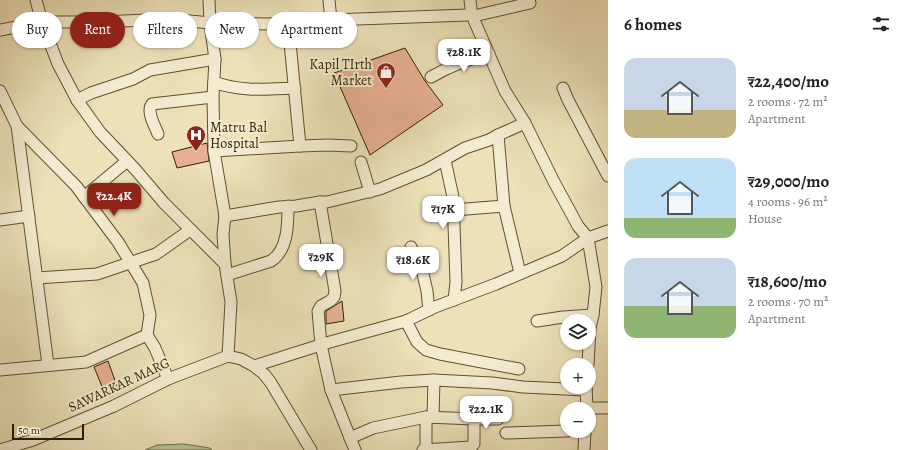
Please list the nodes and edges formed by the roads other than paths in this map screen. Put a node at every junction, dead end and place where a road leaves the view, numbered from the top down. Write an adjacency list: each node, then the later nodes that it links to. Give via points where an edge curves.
1 (36, 0): 5 (street)
2 (209, 0): 6 (street)
3 (329, 0): 7 (street)
4 (530, 2): 8 (street)
5 (39, 12)
6 (210, 12)
7 (330, 12)
8 (472, 12): 9 (street, via 443,16); 17 (street)
9 (357, 19)
10 (62, 22): 11 (street, via 170,19)
11 (205, 22)
12 (12, 28): 13 (street)
13 (0, 30)
14 (52, 48): 25 (street)
15 (213, 48): 18 (street)
16 (291, 48): 21 (street)
17 (489, 54): 19 (street, via 467,59); 26 (street, via 505,91)
18 (215, 59): 20 (street); 25 (street, via 150,70)
19 (431, 77)
20 (214, 82): 21 (street, via 226,87 251,89); 24 (street)
21 (295, 88): 30 (street)
22 (563, 88): 36 (street)
23 (0, 90): 27 (street)
24 (213, 97): 28 (street, via 152,104 150,111); 32 (street)
25 (77, 100): 34 (street, via 100,132)
26 (525, 123): 29 (street); 48 (street, via 553,180)
27 (17, 126): 38 (street); 43 (street)
28 (158, 134)
29 (498, 135): 33 (street, via 464,148); 41 (street)
30 (300, 146): 31 (street); 32 (street)
31 (351, 146)
32 (214, 151): 44 (street)
33 (445, 160): 37 (street); 42 (street)
34 (128, 161): 38 (street); 46 (street)
35 (361, 162): 37 (street)
36 (608, 176)
37 (370, 192): 39 (street)
38 (84, 197): 50 (street)
39 (320, 202): 40 (street); 62 (street, via 335,291 334,297 318,311)
40 (288, 206): 44 (street); 53 (street, via 288,227 277,257)
41 (504, 206): 42 (street); 52 (street)
42 (454, 210): 55 (street)
43 (29, 216): 45 (street); 54 (street)
44 (225, 216): 51 (street)
45 (0, 220)
46 (190, 230): 50 (street, via 156,254); 51 (street)
47 (608, 231): 48 (street)
48 (588, 238): 52 (street, via 562,256); 57 (street, via 596,287)
49 (411, 247): 56 (street, via 422,270)
50 (131, 263): 54 (street, via 97,274); 61 (street, via 143,283 150,315)
51 (225, 264): 53 (street)
52 (520, 273): 55 (street)
53 (227, 275): 63 (street, via 231,302)
54 (37, 278): 64 (street)
55 (454, 300): 56 (street)
56 (429, 310): 59 (street)
57 (593, 314)
58 (560, 317): 60 (street)
59 (406, 321): 62 (street); 66 (street, via 417,342 426,350)
60 (537, 321)
61 (147, 335): 64 (street, via 86,362); 68 (street)
62 (321, 345): 65 (street); 71 (street)
63 (228, 356): 65 (street); 68 (street, SAWARKAR MARG)
64 (48, 365): 67 (street)
65 (254, 366): 82 (street, via 271,383)
66 (519, 369)
67 (0, 370)
68 (168, 379): 81 (street, SAWARKAR MARG, via 114,406 33,440)
69 (434, 380): 70 (street); 71 (street); 74 (street)
70 (560, 388)
71 (331, 390): 79 (street)
72 (596, 408): 73 (street)
73 (608, 408)
74 (430, 417): 75 (street); 79 (street, via 373,428); 84 (street)
75 (474, 419): 76 (street); 84 (street, via 472,447)
76 (498, 419)
77 (560, 431): 78 (street)
78 (506, 433)
79 (350, 438): 83 (street)
80 (585, 438): 85 (street)
81 (0, 450)
82 (311, 450)
83 (355, 450)
84 (425, 450)
85 (584, 450)

